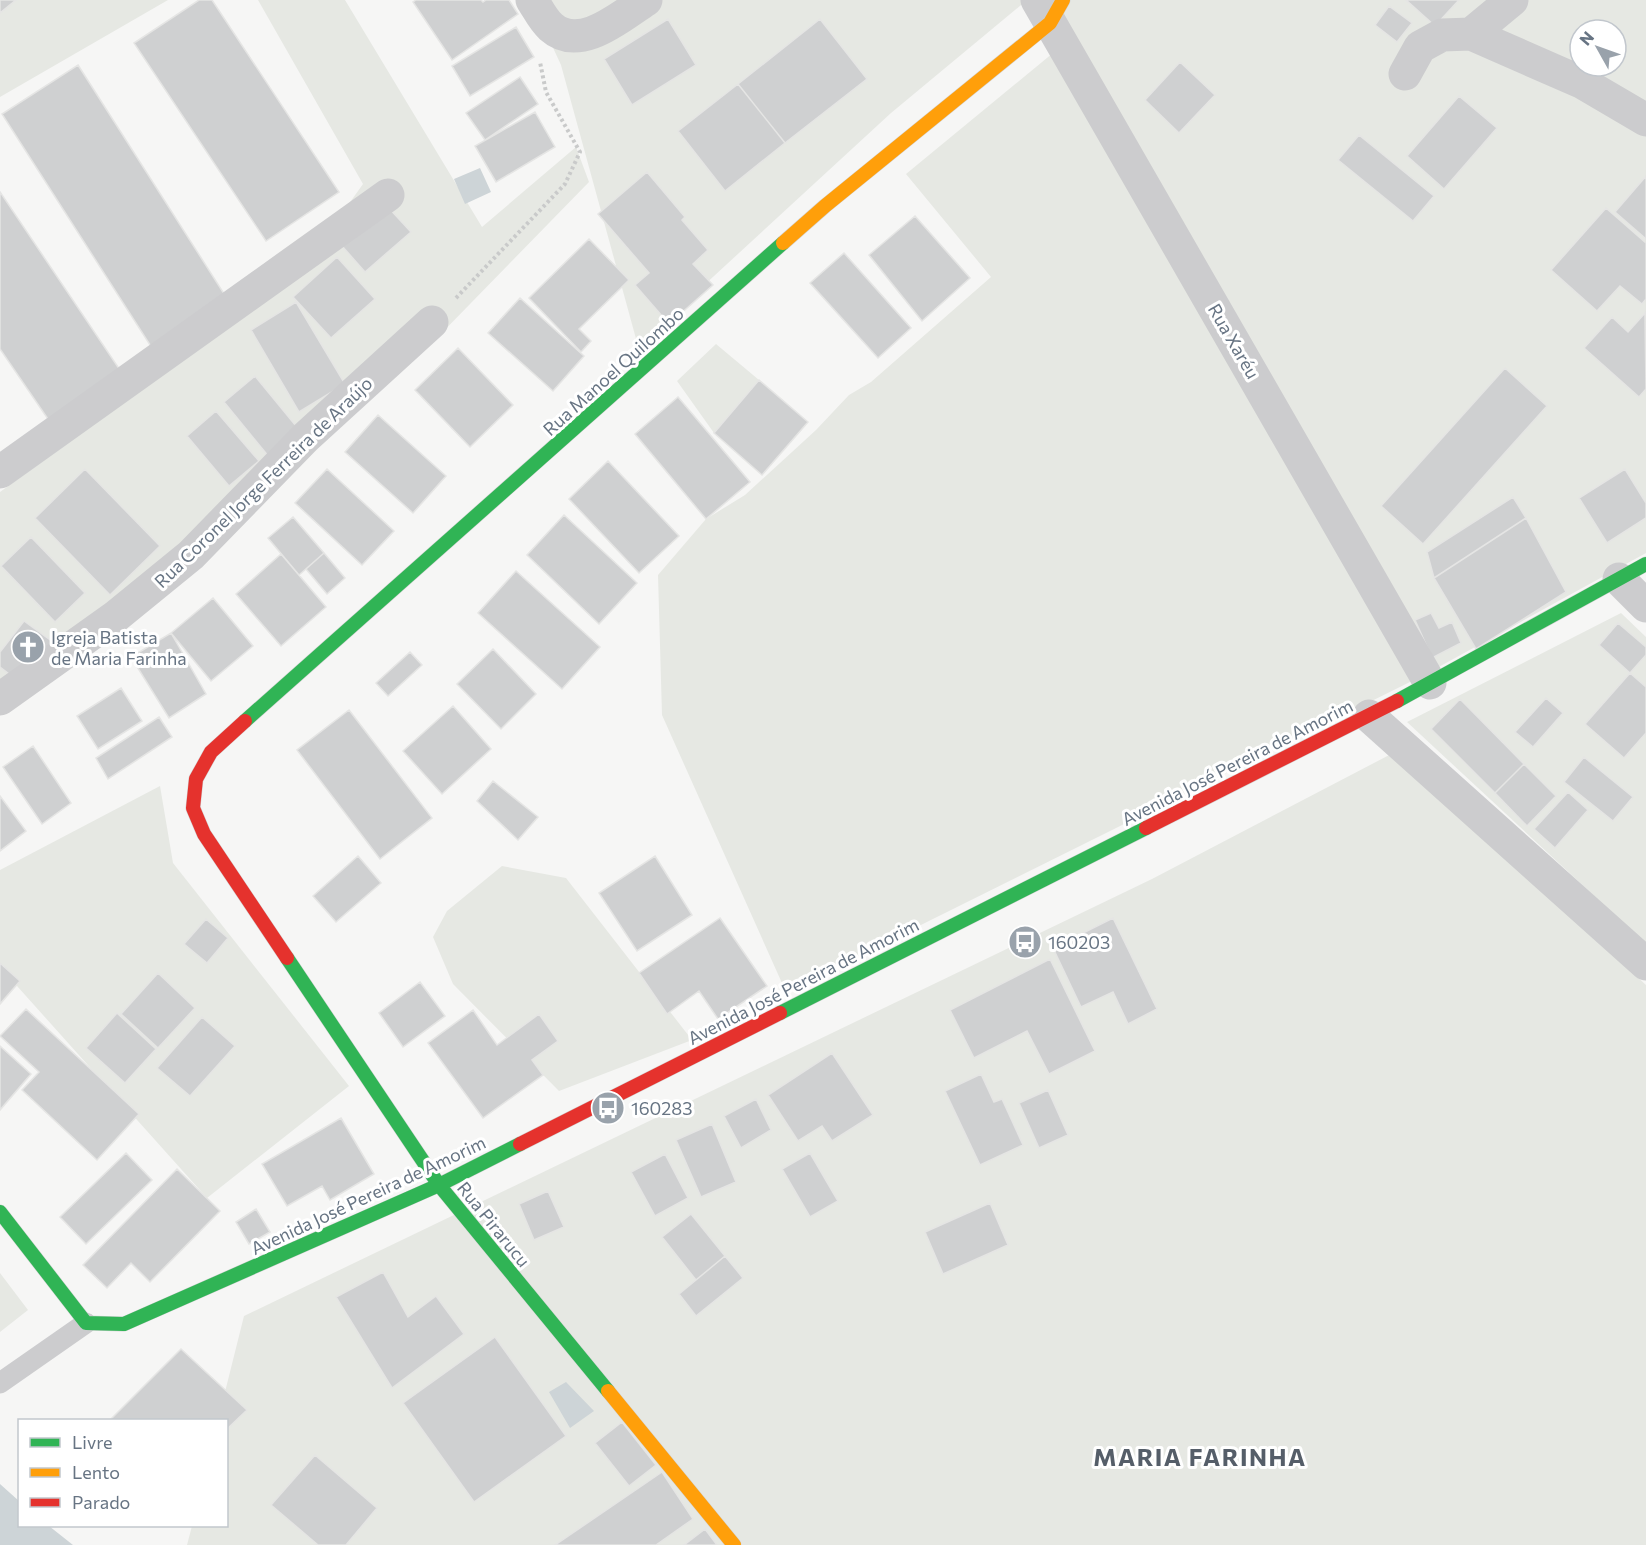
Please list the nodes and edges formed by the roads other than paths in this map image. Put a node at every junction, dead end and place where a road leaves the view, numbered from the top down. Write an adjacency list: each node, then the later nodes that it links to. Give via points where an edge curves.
1 (646, 0): 4 (street, via 590,34 577,36 562,35 550,27)
2 (1512, 0): 5 (street)
3 (1050, 8): 13 (street, Rua Xaréu); 16 (street, Rua Manoel Quilombo, via 212,752)
4 (538, 9)
5 (1471, 34): 6 (street, via 1442,35 1420,47); 7 (street, via 1583,83)
6 (1406, 74)
7 (1646, 120)
8 (388, 195): 10 (street)
9 (432, 322): 14 (street, Rua Coronel Jorge Ferreira de Araújo, via 306,436 192,555)
10 (0, 472)
11 (1632, 572): 12 (street); 13 (street, Avenida José Pereira de Amorim)
12 (1646, 606)
13 (1431, 683): 15 (street, Avenida José Pereira de Amorim)
14 (0, 699)
15 (1369, 716): 17 (street); 18 (street, Avenida José Pereira de Amorim)
16 (196, 779): 18 (street, Rua Pirarucu, via 193,808 204,834)
17 (1646, 964)
18 (440, 1185): 20 (street, Avenida José Pereira de Amorim, via 124,1324); 22 (street, Rua Pirarucu)
19 (0, 1212): 20 (street)
20 (86, 1323): 21 (lane)
21 (0, 1383)
22 (734, 1545)

